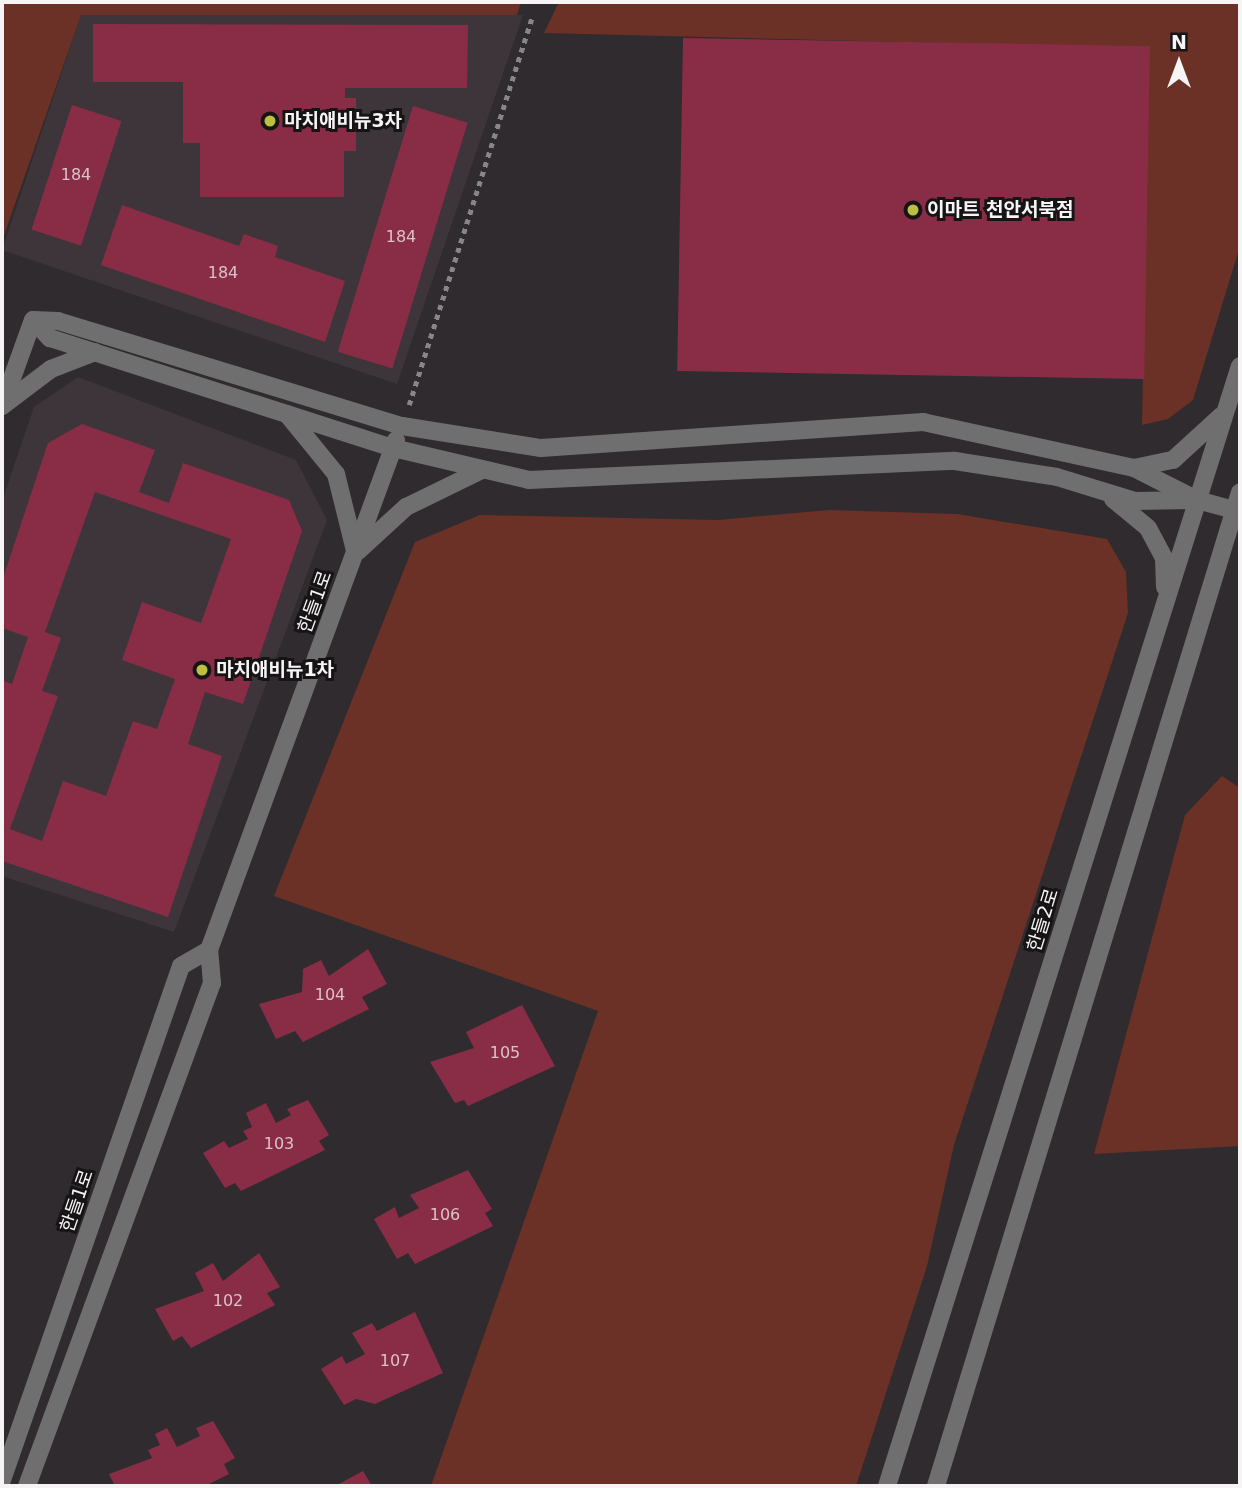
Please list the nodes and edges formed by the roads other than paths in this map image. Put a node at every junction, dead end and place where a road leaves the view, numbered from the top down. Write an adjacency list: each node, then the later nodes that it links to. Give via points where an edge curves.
1 (33, 320): 2 (street, via 50,338); 4 (street); 7 (street, via 58,321)
2 (95, 352): 4 (street, via 51,369); 6 (street)
3 (1240, 366): 5 (street, 한들2로)
4 (2, 407)
5 (1226, 411): 9 (street, via 1173,460); 13 (street, 한들2로)
6 (287, 414): 8 (street); 15 (street, via 336,474)
7 (402, 426): 8 (street, 한들1로); 9 (street, via 541,447 923,422)
8 (393, 449): 10 (street); 15 (street, 한들1로)
9 (1134, 468): 13 (street)
10 (483, 469): 11 (street, via 529,480 955,461); 15 (street, via 406,507)
11 (1105, 492): 13 (street, via 1135,501); 16 (street, via 1148,528 1164,558)
12 (1240, 492): 14 (street)
13 (1197, 500): 14 (street); 16 (street, 한들2로)
14 (1235, 510): 21 (street)
15 (355, 554): 17 (street, 한들1로)
16 (1166, 599): 20 (street, 한들2로)
17 (209, 950): 18 (street, 한들1로, via 181,967); 19 (street, 한들1로, via 212,984)
18 (2, 1480)
19 (27, 1486)
20 (887, 1486)
21 (936, 1486)

